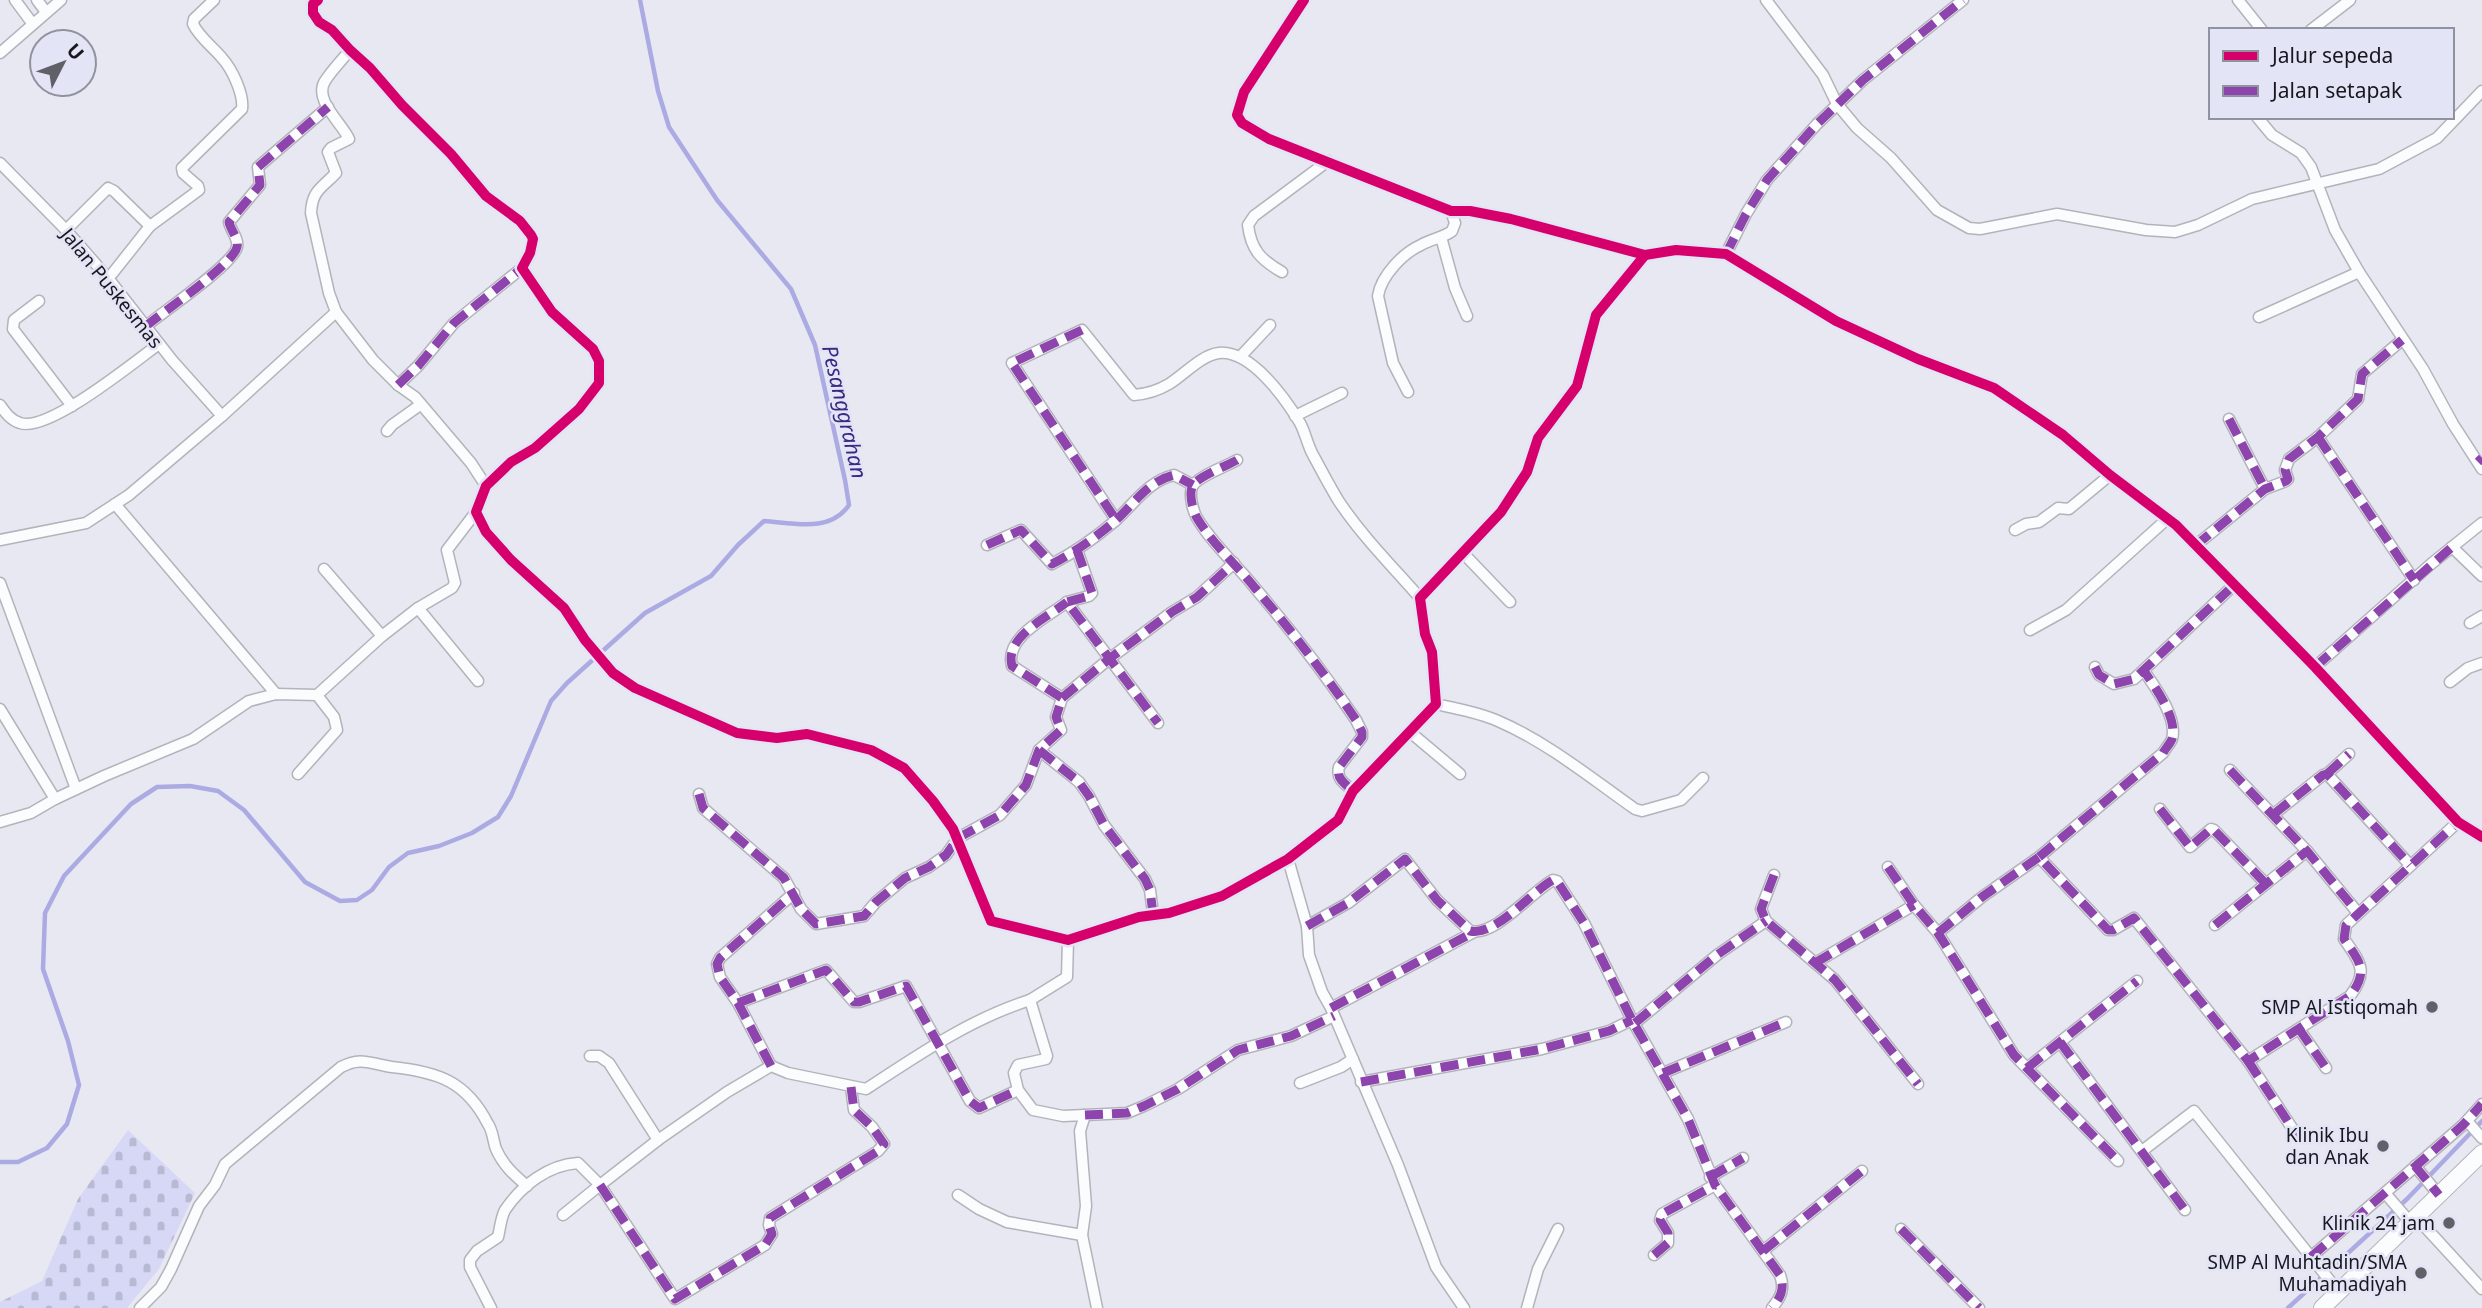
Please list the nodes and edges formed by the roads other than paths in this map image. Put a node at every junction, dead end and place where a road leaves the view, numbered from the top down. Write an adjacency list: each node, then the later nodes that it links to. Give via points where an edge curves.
1 (15, 0): 12 (street)
2 (37, 0): 11 (street)
3 (61, 0): 11 (street)
4 (214, 0): 25 (street, via 193,24 225,60 243,109 182,168 199,190)
5 (318, 0): 15 (street, via 313,13)
6 (1304, 0): 21 (street, via 1244,92 1237,116 1269,139)
7 (1766, 0): 18 (street, via 1823,75)
8 (1963, 0): 18 (street)
9 (2238, 0): 13 (street)
10 (2350, 0): 14 (street)
11 (46, 12): 12 (street)
12 (32, 23): 16 (street)
13 (2260, 28)
14 (2314, 28)
15 (350, 50): 19 (street, via 323,85); 30 (street, via 486,196 520,221 533,239)
16 (0, 53)
17 (2482, 91): 23 (street, via 2437,138 2379,169)
18 (1837, 104): 23 (street, via 1937,210 1969,228 2057,214 2175,232 2252,199); 28 (street, via 1768,180)
19 (328, 107): 35 (street, via 349,139 328,152 336,173 314,194 311,213); 39 (street, via 258,167 260,186 229,222 237,241 235,252 187,297)
20 (2259, 119): 23 (street, via 2272,135 2301,153)
21 (1328, 161): 24 (street); 31 (street, via 1248,225 1250,242 1263,261)
22 (2, 167): 26 (street, Jalan Puskesmas)
23 (2318, 183): 32 (street, via 2335,230)
24 (1451, 211): 27 (street, via 1454,227); 29 (street, via 1511,219)
25 (150, 226): 26 (street, via 108,188); 33 (street)
26 (66, 230): 39 (street, Jalan Puskesmas)
27 (1441, 237): 36 (street); 44 (street, via 1406,253 1379,286 1393,363)
28 (1726, 254): 29 (street, via 1676,250); 56 (street, via 1836,321 1994,388 2063,435)
29 (1645, 255): 71 (street, via 1596,315 1577,386 1538,438 1527,472 1501,512)
30 (522, 268): 43 (street, via 454,323); 58 (street, via 552,312 593,348 599,361 598,383 579,409)
31 (1282, 272)
32 (2359, 272): 37 (street); 40 (street)
33 (112, 274)
34 (39, 301): 48 (street, via 14,320 13,330)
35 (336, 312): 43 (street); 49 (street)
36 (1467, 316)
37 (2259, 317)
38 (1270, 325): 42 (street)
39 (145, 327): 41 (street, Jalan Puskesmas)
40 (2402, 340): 53 (street, via 2362,374 2358,399); 55 (street)
41 (159, 344): 48 (street); 49 (street, Jalan Puskesmas)
42 (1240, 357): 50 (street, via 1254,366); 63 (street, via 1217,353 1168,385 1138,395 1130,392 1082,330 1012,363)
43 (398, 385): 47 (street)
44 (1408, 392)
45 (1342, 393): 50 (street)
46 (0, 405): 48 (street, via 21,424 36,424)
47 (420, 405): 52 (street); 58 (street)
48 (72, 407)
49 (222, 416): 60 (street)
50 (1295, 416): 78 (street, via 1337,498)
51 (2229, 419): 59 (street)
52 (387, 431)
53 (2318, 437): 59 (street, via 2289,459 2286,481); 75 (street)
54 (1237, 460): 57 (street)
55 (2481, 463)
56 (2110, 475): 62 (street); 65 (street, via 2070,509 2058,508 2039,522)
57 (1193, 485): 63 (street, via 1174,475 1163,478); 72 (street, via 1193,511)
58 (486, 486): 61 (street)
59 (2265, 489): 68 (street)
60 (115, 504): 66 (street, via 86,523); 93 (street)
61 (476, 513): 81 (street, via 447,550 454,586); 116 (street, via 510,560 564,608 613,673 635,688 737,733 777,738 807,734 871,750 904,768)
62 (2167, 519): 68 (street); 84 (street, via 2066,610)
63 (1116, 520): 70 (street)
64 (2482, 523): 69 (street)
65 (2015, 530)
66 (0, 540)
67 (987, 545): 70 (street, via 1021,530 1052,564)
68 (2195, 545): 77 (street)
69 (2452, 547): 74 (street); 75 (street)
70 (1077, 550): 80 (street, via 1092,593)
71 (1464, 554): 78 (street); 79 (street)
72 (1234, 563): 86 (street, via 1197,597); 108 (street, via 1317,666 1362,732 1337,773)
73 (324, 569): 85 (street)
74 (2482, 576)
75 (2414, 580): 89 (street)
76 (0, 583): 107 (street)
77 (2233, 586): 89 (street); 90 (street)
78 (1420, 598): 96 (street, via 1432,652)
79 (1510, 602)
80 (1067, 603): 86 (street); 95 (street, via 1018,640 1010,663)
81 (418, 608): 85 (street); 91 (street)
82 (2482, 616): 83 (street)
83 (2470, 623)
84 (2030, 629)
85 (382, 636): 94 (street)
86 (1109, 659): 95 (street); 98 (street)
87 (2482, 663): 92 (street)
88 (2095, 667): 90 (street, via 2114,684)
89 (2315, 667): 114 (street)
90 (2144, 671): 118 (street, via 2163,699 2172,740)
91 (478, 681)
92 (2450, 682)
93 (276, 694): 94 (street); 107 (street, via 249,701 193,739)
94 (317, 695): 105 (street, via 334,716 337,730)
95 (1062, 698): 100 (street, via 1056,717 1061,730)
96 (1436, 704): 99 (street); 106 (street, via 1500,721 1642,811 1681,800)
97 (0, 709): 110 (street)
98 (1158, 723)
99 (1409, 732): 103 (street); 108 (street)
100 (1039, 750): 116 (street, via 1030,779 1013,802 1000,815); 127 (street, via 1090,796 1104,825 1145,879)
101 (2349, 754): 104 (street)
102 (2230, 770): 112 (street)
103 (1460, 774)
104 (2327, 774): 112 (street); 120 (street)
105 (298, 775)
106 (1703, 778)
107 (76, 789): 110 (street)
108 (1353, 792): 119 (street, via 1338,820)
109 (699, 794): 124 (street, via 703,808 784,878)
110 (55, 799): 113 (street, via 31,813)
111 (2160, 809): 123 (street, via 2190,847 2214,830)
112 (2274, 814): 117 (street)
113 (0, 822)
114 (2458, 822): 115 (street); 120 (street)
115 (2482, 837)
116 (958, 838): 124 (street, via 946,855 905,878 864,916 816,924 801,909); 133 (street, via 991,922)
117 (2307, 850): 123 (street); 126 (street)
118 (2039, 856): 132 (street); 146 (street, via 2108,930 2134,918)
119 (1288, 859): 127 (street, via 1222,896); 130 (street)
120 (2410, 865): 126 (street)
121 (1888, 867): 125 (street)
122 (1774, 875): 128 (street, via 1761,909)
123 (2266, 884): 129 (street)
124 (794, 892): 137 (street, via 720,958 720,977)
125 (1914, 905): 132 (street); 134 (street)
126 (2358, 913): 141 (street, via 2346,925 2344,939 2361,963 2360,983 2350,996)
127 (1153, 914): 133 (street)
128 (1766, 921): 134 (street); 139 (street)
129 (2215, 925)
130 (1307, 926): 131 (street, via 1366,891 1405,859 1437,900); 138 (street, via 1309,956)
131 (1474, 932): 138 (street); 139 (street, via 1484,930 1555,880 1584,923)
132 (1938, 933): 148 (street, via 2014,1055)
133 (1068, 940): 136 (street, via 1067,977)
134 (1815, 963): 153 (street, via 1859,1008)
135 (2137, 981): 143 (street)
136 (1030, 1000): 142 (street); 155 (street, via 1047,1056 1018,1065 1014,1070)
137 (738, 1003): 142 (street, via 826,970 854,1002 906,986); 147 (street)
138 (1333, 1012): 145 (street); 157 (street, via 1291,1036 1238,1050 1144,1106)
139 (1634, 1021): 150 (street); 151 (street, via 1542,1049)
140 (1786, 1022): 150 (street)
141 (2299, 1029): 146 (street); 149 (street)
142 (938, 1042): 154 (street, via 866,1089); 155 (street, via 965,1095 979,1108)
143 (2060, 1042): 148 (street); 162 (street)
144 (590, 1056): 161 (street, via 609,1063)
145 (1353, 1059): 151 (street); 152 (street)
146 (2248, 1061): 159 (street)
147 (771, 1066): 154 (street); 161 (street)
148 (2027, 1068): 165 (street)
149 (2326, 1068)
150 (1663, 1073): 168 (street, via 1688,1119)
151 (1361, 1082): 189 (street, via 1436,1267)
152 (1300, 1083)
153 (1918, 1084)
154 (851, 1087): 185 (street, via 854,1110 884,1144 878,1152 770,1218 772,1234 765,1245)
155 (1018, 1090): 157 (street, via 1039,1113)
156 (2482, 1104): 158 (street)
157 (1085, 1115): 179 (street, via 1080,1131 1086,1206)
158 (2469, 1123): 160 (street); 166 (street)
159 (2298, 1137)
160 (2482, 1138)
161 (658, 1140): 170 (street)
162 (2142, 1151): 174 (street); 182 (street, via 2194,1111)
163 (2482, 1153): 171 (main road)
164 (1743, 1158): 168 (street)
165 (2118, 1161)
166 (2416, 1168): 171 (street); 173 (street)
167 (1862, 1171): 180 (street)
168 (1712, 1181): 180 (street); 181 (street, via 1662,1214 1668,1242)
169 (527, 1185): 170 (street, via 546,1171 578,1163); 186 (street, via 507,1169 489,1125 472,1098 451,1080 357,1059 341,1067 225,1164 199,1206 171,1269); 187 (street, via 504,1212 498,1237 470,1259)
170 (600, 1185): 175 (street); 185 (street)
171 (2435, 1190): 176 (main road)
172 (958, 1195): 179 (street, via 1007,1222)
173 (2387, 1196): 176 (street); 182 (street)
174 (2185, 1210)
175 (563, 1215)
176 (2410, 1218): 183 (main road); 184 (street)
177 (1558, 1229): 190 (street, via 1538,1269)
178 (1901, 1229): 192 (street)
179 (1082, 1235): 188 (street)
180 (1763, 1251): 191 (street, via 1783,1285)
181 (1654, 1255)
182 (2315, 1261): 183 (street)
183 (2337, 1288): 193 (main road)
184 (2482, 1289)
185 (676, 1303)
186 (140, 1308)
187 (491, 1308)
188 (1097, 1308)
189 (1464, 1308)
190 (1527, 1308)
191 (1772, 1308)
192 (1979, 1308)
193 (2322, 1308)

